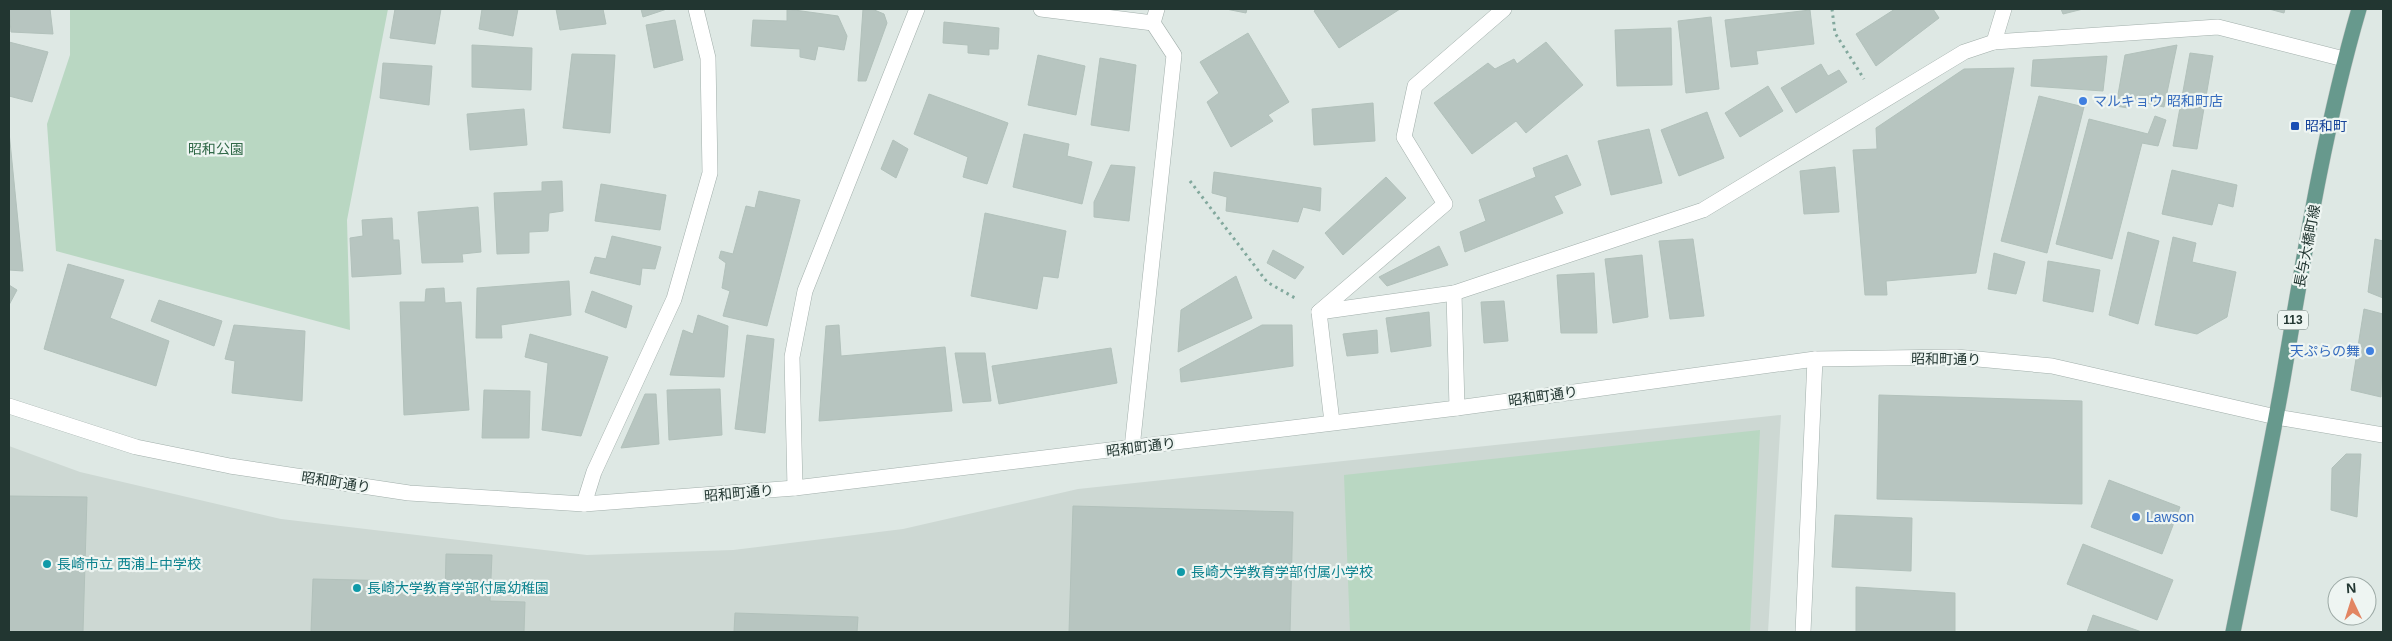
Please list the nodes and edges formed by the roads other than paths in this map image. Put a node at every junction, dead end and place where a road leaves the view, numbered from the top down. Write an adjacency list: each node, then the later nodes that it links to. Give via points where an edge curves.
1 (696, 9): 20 (street, via 708,58 710,173 674,299 594,472)
2 (917, 9): 19 (street, via 805,292 792,357)
3 (1042, 9): 7 (street)
4 (1504, 9): 11 (street, via 1415,86 1404,137 1445,204)
5 (2004, 9): 8 (street)
6 (2359, 9): 9 (main road, 長与大橋町線 / 113)
7 (1155, 16): 18 (street, via 1174,55)
8 (1994, 42): 9 (street, via 2218,27); 10 (street, via 1964,52 1703,210)
9 (2344, 59): 15 (main road, 長与大橋町線 / 113)
10 (1454, 293): 11 (street); 14 (street)
11 (1319, 312): 16 (street)
12 (1815, 359): 14 (street, 昭和町通り); 15 (street, 昭和町通り, via 1956,357 2052,366); 21 (street)
13 (9, 406): 20 (street, 昭和町通り, via 136,446 230,466 409,493)
14 (1457, 408): 16 (street, 昭和町通り)
15 (2276, 417): 17 (street, 昭和町通り); 22 (main road, 長与大橋町線 / 113)
16 (1332, 422): 18 (street, 昭和町通り)
17 (2383, 435)
18 (1132, 448): 19 (street, 昭和町通り)
19 (795, 488): 20 (street, 昭和町通り)
20 (584, 504)
21 (1803, 632)
22 (2234, 632)

